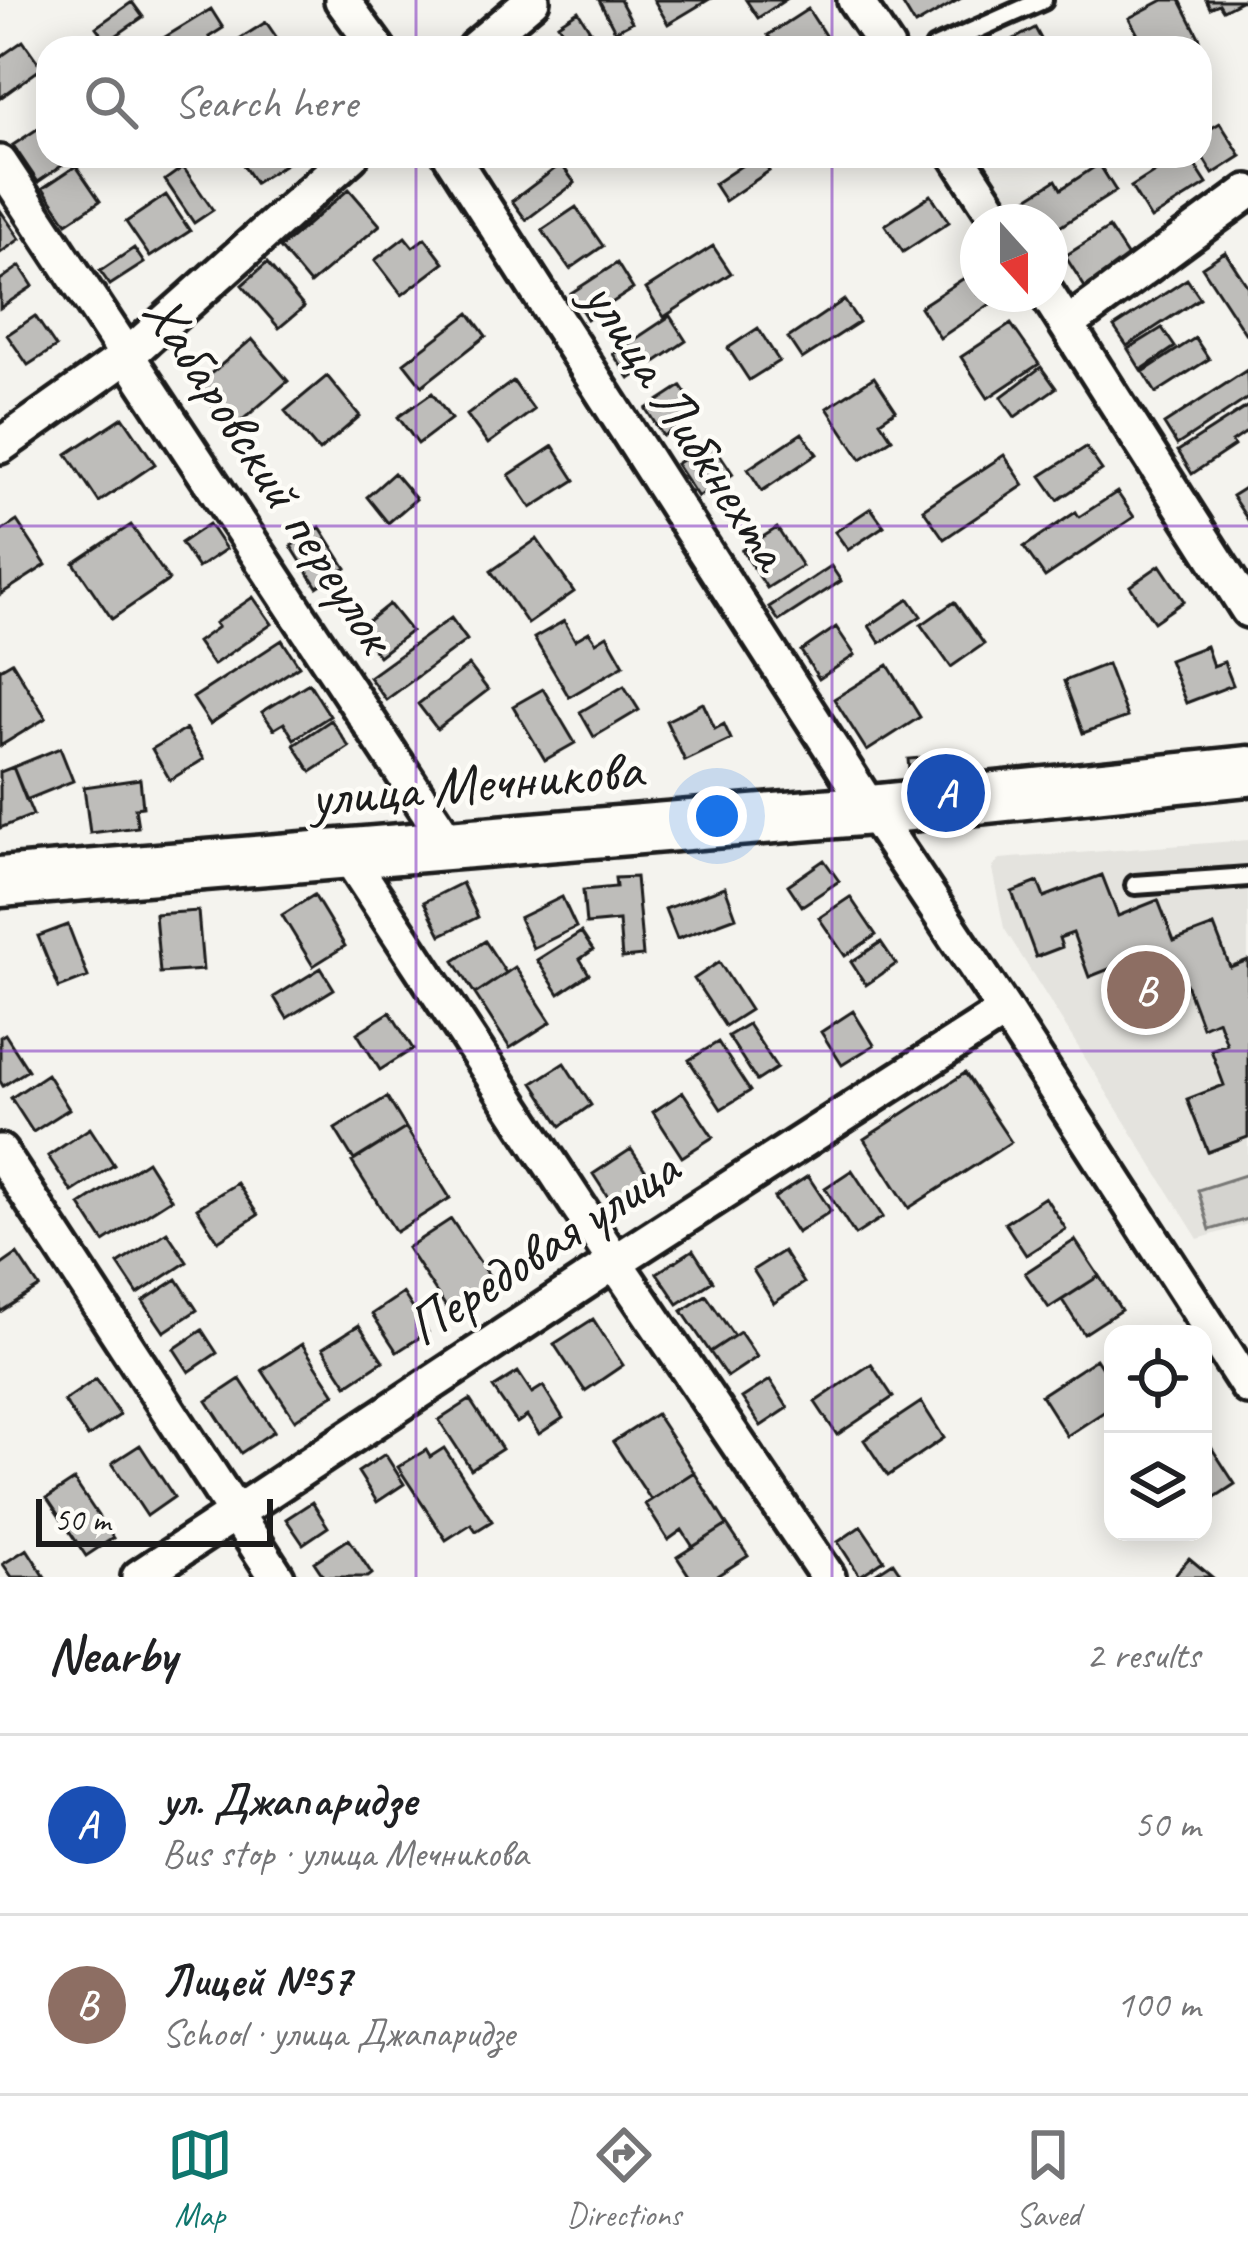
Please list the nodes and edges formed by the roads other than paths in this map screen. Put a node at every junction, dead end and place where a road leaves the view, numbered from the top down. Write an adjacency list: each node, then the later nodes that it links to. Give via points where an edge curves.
1 (343, 0): 5 (street)
2 (532, 0): 6 (street)
3 (855, 0): 7 (street)
4 (1043, 0): 8 (lane)
5 (368, 36)
6 (489, 36)
7 (879, 36)
8 (962, 36)
9 (0, 163): 17 (street, Хабаровский переулок)
10 (338, 168): 17 (street)
11 (459, 168): 21 (street, улица Либкнехта)
12 (965, 168): 14 (street)
13 (1248, 192): 16 (street)
14 (988, 204)
15 (1059, 312): 16 (street)
16 (1067, 325): 19 (street)
17 (128, 355): 18 (street); 22 (street, Хабаровский переулок)
18 (0, 446)
19 (1248, 610)
20 (1248, 771): 21 (main road, улица Мечникова)
21 (871, 810): 22 (main road, улица Мечникова); 27 (street, улица Либкнехта)
22 (449, 843): 23 (main road, улица Мечникова)
23 (347, 854): 25 (main road, улица Мечникова); 29 (street)
24 (1248, 877): 26 (lane)
25 (0, 882)
26 (1135, 885)
27 (1005, 1011): 29 (street, Передовая улица); 30 (street, улица Либкнехта)
28 (0, 1152): 31 (street)
29 (615, 1262): 31 (street, Передовая улица); 34 (street)
30 (1248, 1387)
31 (235, 1513): 32 (street, Передовая улица); 33 (street)
32 (139, 1577)
33 (277, 1577)
34 (827, 1577)

